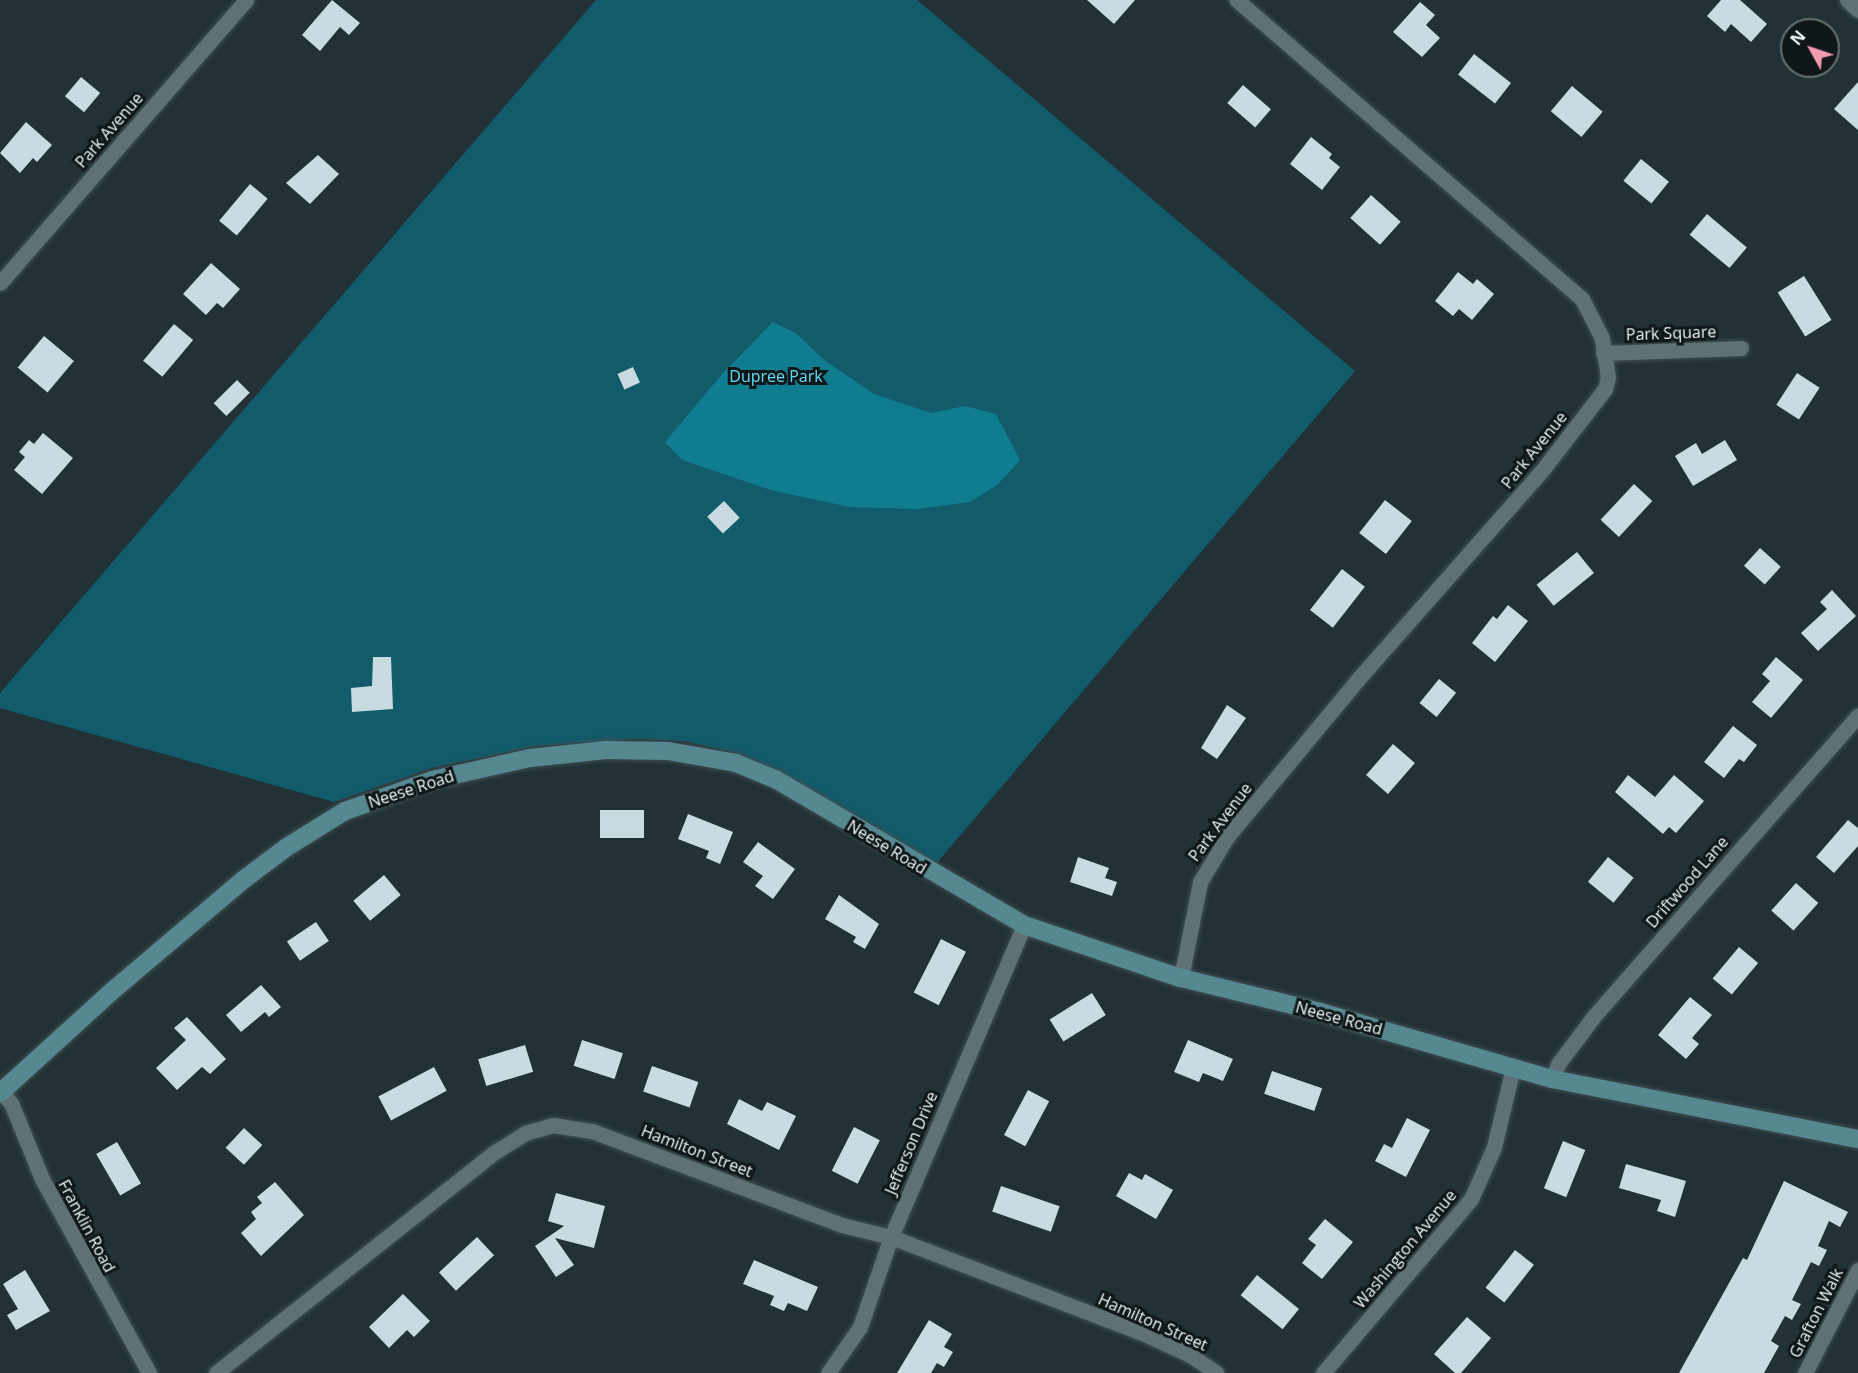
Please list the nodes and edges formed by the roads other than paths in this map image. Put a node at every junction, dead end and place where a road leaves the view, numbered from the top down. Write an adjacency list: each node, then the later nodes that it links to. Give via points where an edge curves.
1 (246, 0): 5 (street, Park Avenue)
2 (1237, 0): 7 (street, Park Avenue, via 1562,279 1593,314)
3 (1847, 0): 4 (street)
4 (1858, 10)
5 (0, 283)
6 (1742, 348): 7 (street, Park Square)
7 (1603, 353): 10 (street, Park Avenue, via 1608,377 1605,389 1540,473 1359,678 1203,871 1193,903)
8 (1858, 716): 12 (street, Driftwood Lane, via 1593,1016 1558,1064)
9 (1024, 925): 10 (street, Neese Road); 13 (street, Neese Road, via 777,780 735,764 668,751 606,750 530,758 398,791 345,810 316,827 199,916); 15 (street, Jefferson Drive)
10 (1181, 978): 11 (street, Neese Road, via 1320,1012)
11 (1513, 1068): 12 (street, Neese Road); 21 (street, Washington Avenue, via 1494,1148 1471,1199)
12 (1552, 1079): 14 (street, Neese Road)
13 (1, 1092): 17 (street, Franklin Road, via 11,1103 47,1189)
14 (1858, 1139)
15 (891, 1237): 18 (street, Hamilton Street, via 842,1226 592,1131 553,1125 525,1133 495,1152); 19 (street, Jefferson Drive, via 860,1326); 20 (street, Hamilton Street, via 1140,1332 1190,1355)
16 (1858, 1270): 22 (street, Grafton Walk)
17 (149, 1373)
18 (216, 1373)
19 (828, 1373)
20 (1217, 1373)
21 (1323, 1373)
22 (1805, 1373)

